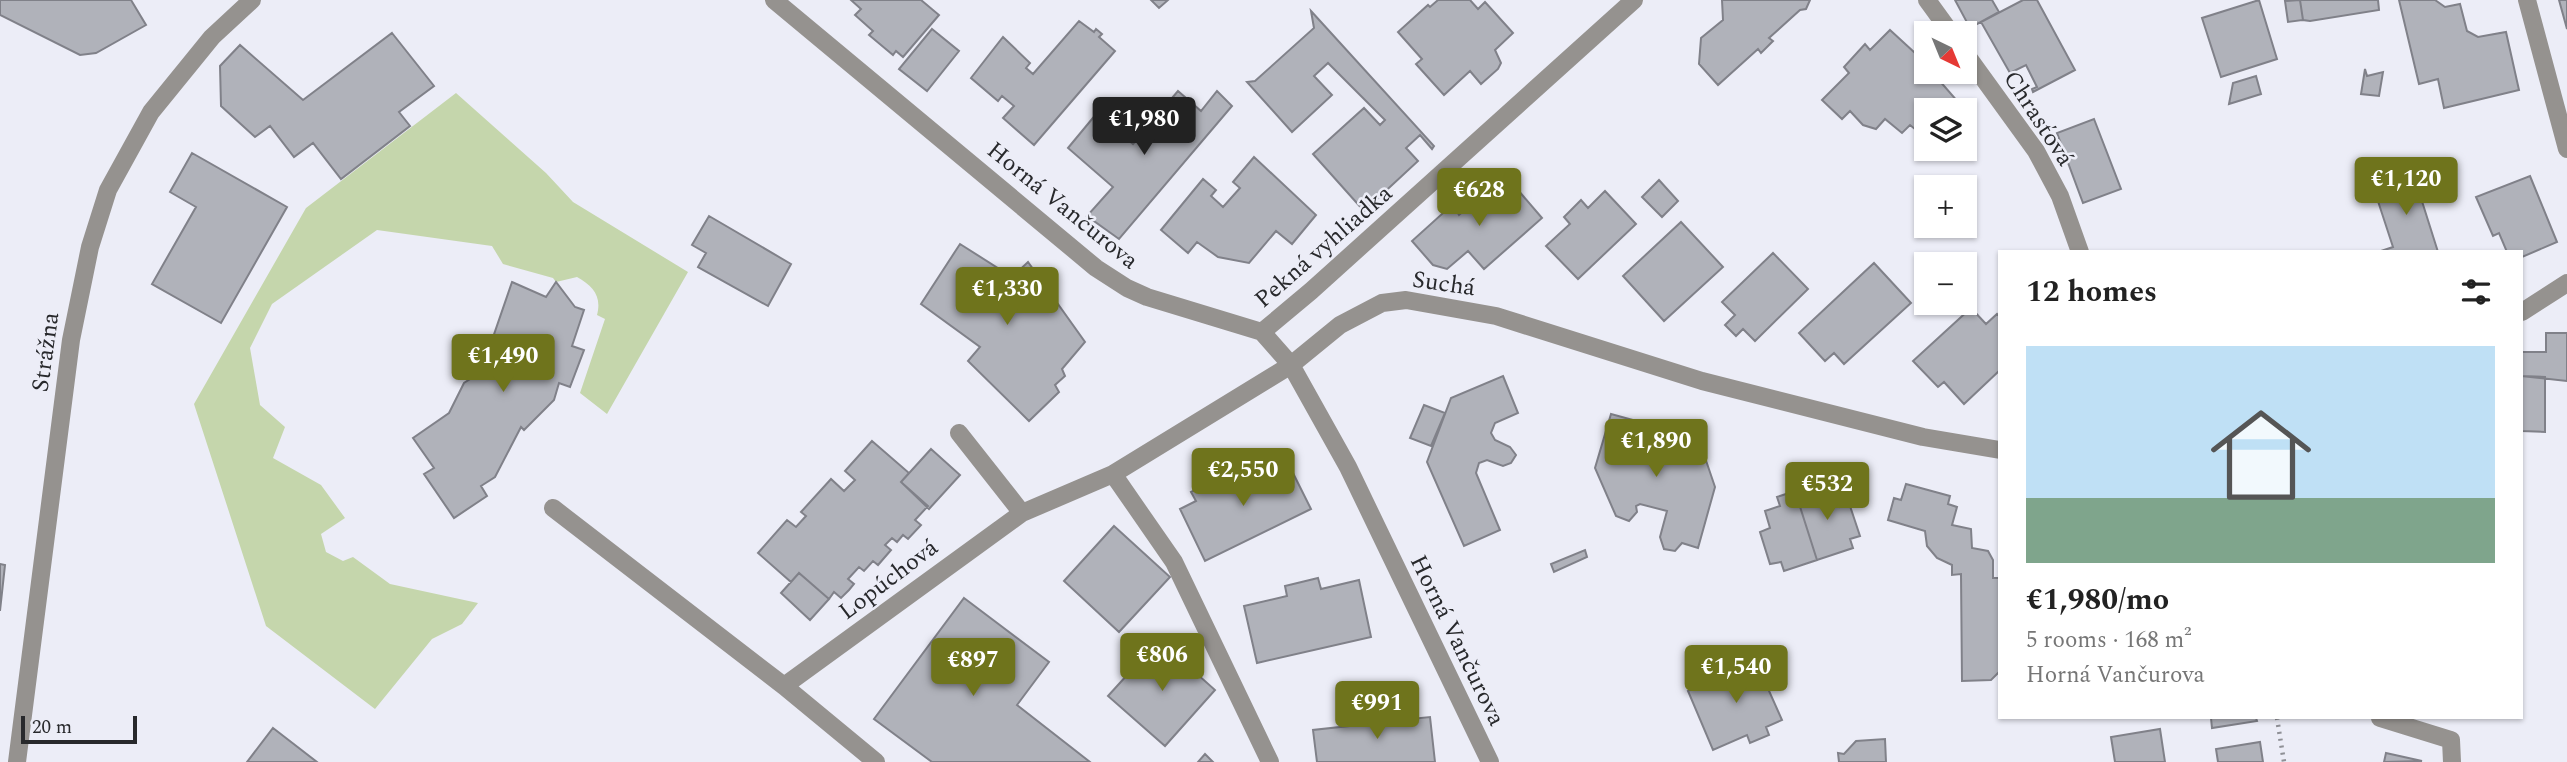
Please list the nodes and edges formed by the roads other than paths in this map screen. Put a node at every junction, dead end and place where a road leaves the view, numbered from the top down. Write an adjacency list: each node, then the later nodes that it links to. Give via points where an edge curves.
1 (252, 0): 21 (street, Strážna, via 206,45 150,112 108,190 89,247 71,340)
2 (1634, 0): 12 (street, Pekná vyhliadka)
3 (1927, 0): 6 (street)
4 (2527, 0): 8 (street)
5 (781, 2): 12 (street, Horná Vančurova, via 1096,268 1147,297)
6 (1942, 21)
7 (1978, 71): 9 (street, Chrasťová, via 2036,151 2060,196)
8 (2567, 149)
9 (2079, 250)
10 (2567, 283): 11 (street)
11 (2523, 311)
12 (1262, 332): 13 (street, Horná Vančurova)
13 (1291, 365): 15 (street, Suchá, via 1340,325 1382,303 1406,300 1496,316 1702,380 1923,437); 16 (street, Suchá); 24 (street, Horná Vančurova, via 1348,467)
14 (959, 433): 18 (street)
15 (1998, 450)
16 (1113, 474): 18 (street, Suchá); 23 (street, via 1174,562)
17 (553, 508): 19 (street)
18 (1022, 513): 19 (street, Lopúchová)
19 (784, 686): 22 (street)
20 (2383, 719): 25 (street, via 2451,740)
21 (17, 762)
22 (876, 762)
23 (1270, 762)
24 (1490, 762)
25 (2452, 762)

